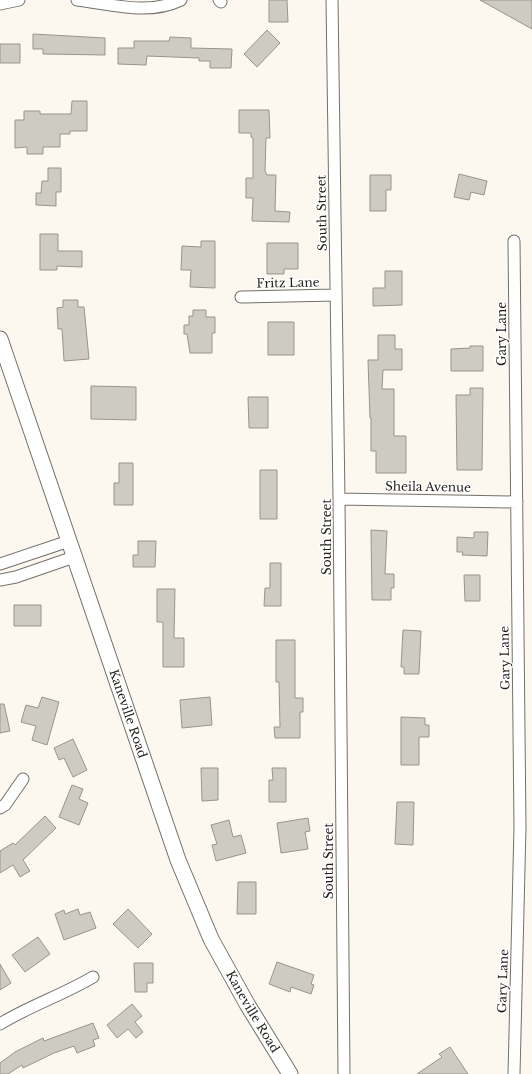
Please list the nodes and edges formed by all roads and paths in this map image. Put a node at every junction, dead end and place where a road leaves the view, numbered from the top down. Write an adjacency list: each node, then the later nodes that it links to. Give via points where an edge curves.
1 (19, 0): 5 (street)
2 (76, 0): 3 (street, via 140,8 164,6)
3 (180, 0)
4 (332, 0): 7 (street, South Street)
5 (0, 4)
6 (514, 241): 11 (street, Gary Lane)
7 (336, 296): 8 (street, Fritz Lane); 10 (street, South Street)
8 (241, 297)
9 (0, 339): 12 (main road, Kaneville Road)
10 (340, 499): 11 (street, Sheila Avenue); 21 (street, South Street)
11 (517, 502): 22 (street, Gary Lane, via 520,827)
12 (69, 541): 13 (main road, Kaneville Road); 14 (street)
13 (74, 556): 15 (street, via 16,577); 20 (main road, Kaneville Road, via 163,818 194,900 229,973)
14 (0, 564)
15 (0, 580)
16 (23, 779): 17 (street, via 5,805)
17 (0, 808)
18 (93, 977): 19 (street, via 70,991)
19 (0, 1024)
20 (290, 1074)
21 (344, 1074)
22 (514, 1074)

